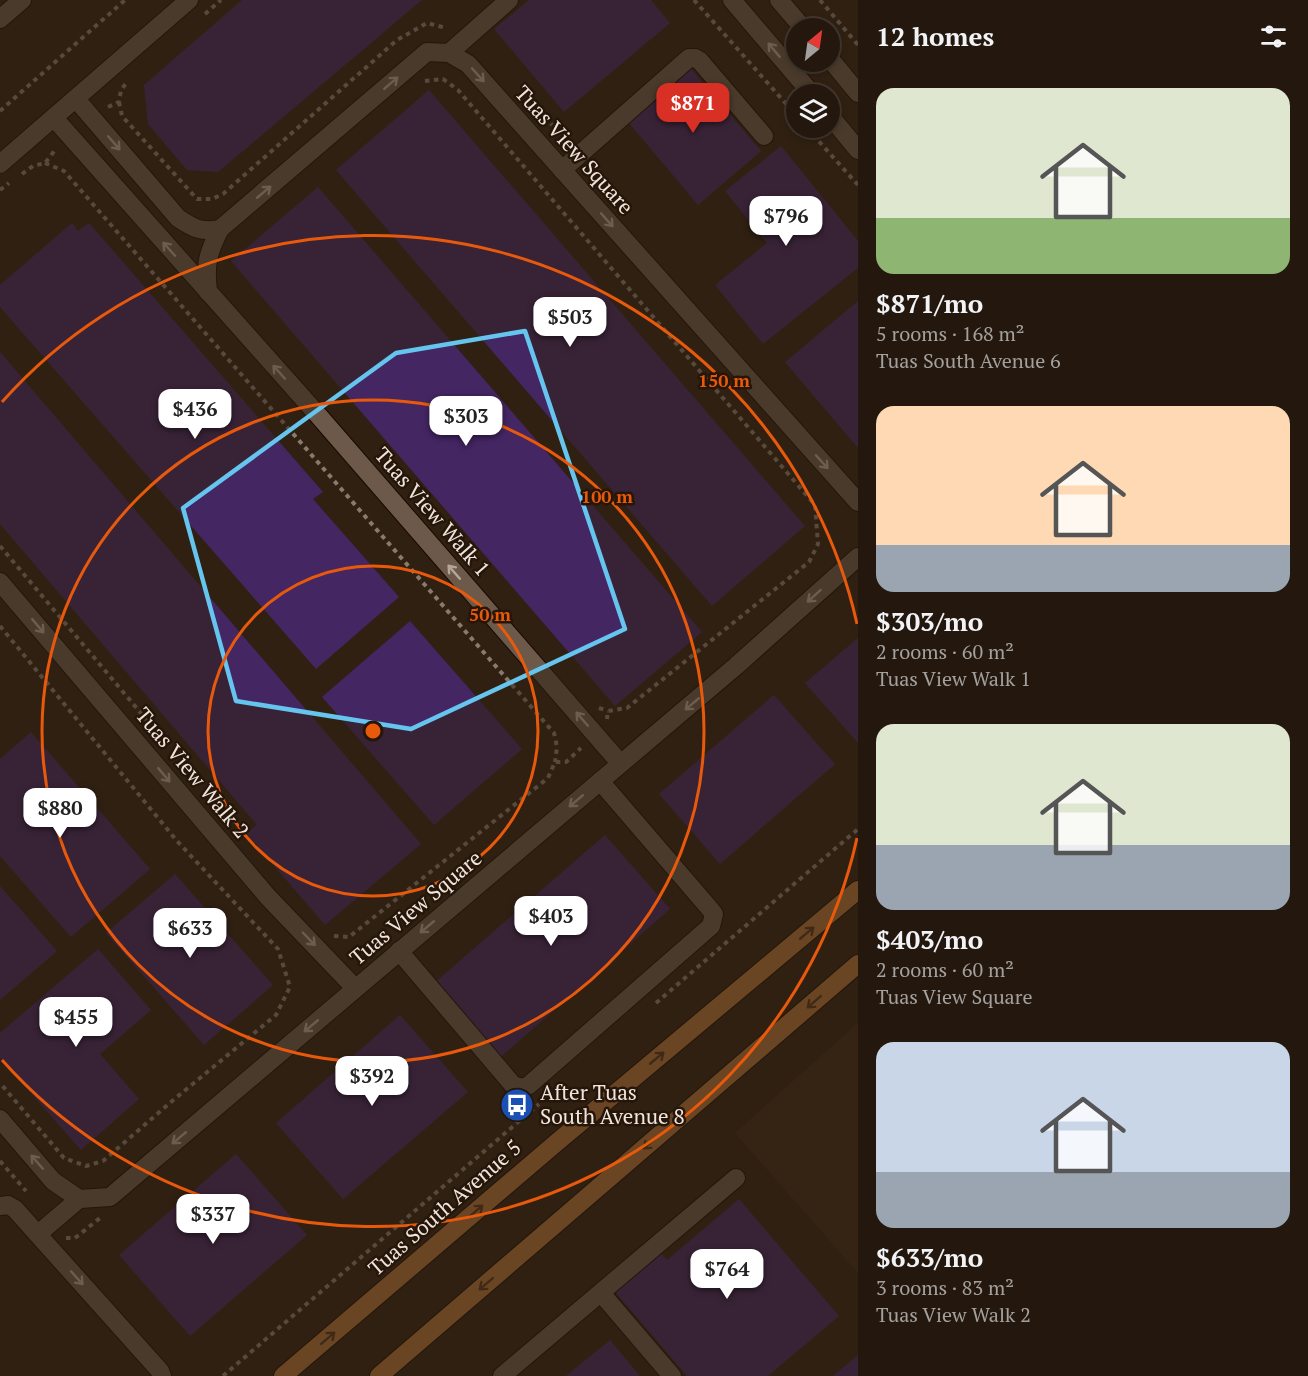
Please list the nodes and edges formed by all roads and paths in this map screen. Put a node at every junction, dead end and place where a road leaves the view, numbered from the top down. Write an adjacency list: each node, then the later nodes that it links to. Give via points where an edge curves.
1 (22, 0): 12 (street)
2 (125, 0): 25 (path)
3 (189, 0): 21 (street)
4 (221, 0): 10 (path)
5 (509, 0): 13 (street)
6 (694, 0): 23 (path)
7 (732, 0): 19 (street, one-way to 7)
8 (779, 0): 11 (street)
9 (820, 0): 14 (path)
10 (203, 15)
11 (794, 18)
12 (0, 19)
13 (464, 38): 15 (street); 22 (path, via 454,30 427,23 397,40 223,194 212,199 196,199 122,116)
14 (858, 45)
15 (449, 53): 36 (street, Tuas View Square, one-way to 36, via 468,64); 39 (street, one-way to 15, via 427,52)
16 (840, 71): 20 (street)
17 (129, 79): 22 (path)
18 (421, 81): 46 (path, via 442,79 458,90 815,505 818,544 809,562 627,708 608,711 607,726)
19 (803, 84)
20 (858, 93)
21 (76, 99): 26 (street); 27 (street)
22 (119, 102): 26 (path)
23 (786, 105)
24 (535, 106): 29 (path)
25 (0, 111)
26 (91, 116): 39 (street, one-way to 39, via 178,218 193,229)
27 (54, 118): 30 (street, Tuas View Walk 1); 34 (street)
28 (840, 128): 33 (street)
29 (557, 131)
30 (68, 134): 35 (path); 40 (street, Tuas View Walk 1, one-way to 30)
31 (764, 136): 36 (street, via 700,61 689,58)
32 (816, 138): 37 (path)
33 (858, 150)
34 (0, 164)
35 (45, 164): 38 (path, via 33,166); 48 (path, via 64,171 554,733)
36 (562, 170): 41 (street, Tuas View Square, one-way to 41)
37 (858, 185)
38 (0, 190)
39 (219, 229): 40 (street, via 206,268)
40 (208, 292): 46 (street, Tuas View Walk 1, one-way to 40)
41 (858, 502)
42 (0, 546): 47 (path)
43 (858, 557): 49 (street, Tuas View Square, one-way to 49)
44 (0, 582): 56 (street, Tuas View Walk 2, one-way to 56, via 268,897)
45 (0, 626): 58 (path, via 177,841 278,950 290,987 276,1015 103,1161 86,1166 64,1158)
46 (596, 736): 48 (path, via 566,762); 49 (street, Tuas View Walk 1)
47 (163, 739)
48 (555, 762): 53 (path, via 548,778 349,937)
49 (620, 763): 50 (street, Tuas View Square)
50 (600, 781): 54 (street, Tuas View Square, one-way to 54); 54 (street, via 710,909 713,920 711,926 529,1085 513,1085)
51 (858, 829): 57 (path)
52 (858, 890): 68 (main road, Tuas South Avenue 5, one-way to 52)
53 (332, 936)
54 (399, 951): 56 (street, Tuas View Square)
55 (858, 964): 69 (main road, one-way to 69)
56 (356, 988): 62 (street, Tuas View Square, one-way to 62, via 110,1197)
57 (648, 1010)
58 (0, 1083)
59 (545, 1098): 67 (path)
60 (0, 1119): 62 (street, one-way to 60, via 53,1181)
61 (736, 1178): 65 (street)
62 (79, 1199): 64 (street)
63 (0, 1206): 64 (street, via 11,1206)
64 (38, 1234): 66 (street, one-way to 66)
65 (601, 1293): 70 (street); 71 (street)
66 (162, 1376)
67 (223, 1376)
68 (283, 1376)
69 (379, 1376)
70 (502, 1376)
71 (672, 1376)

